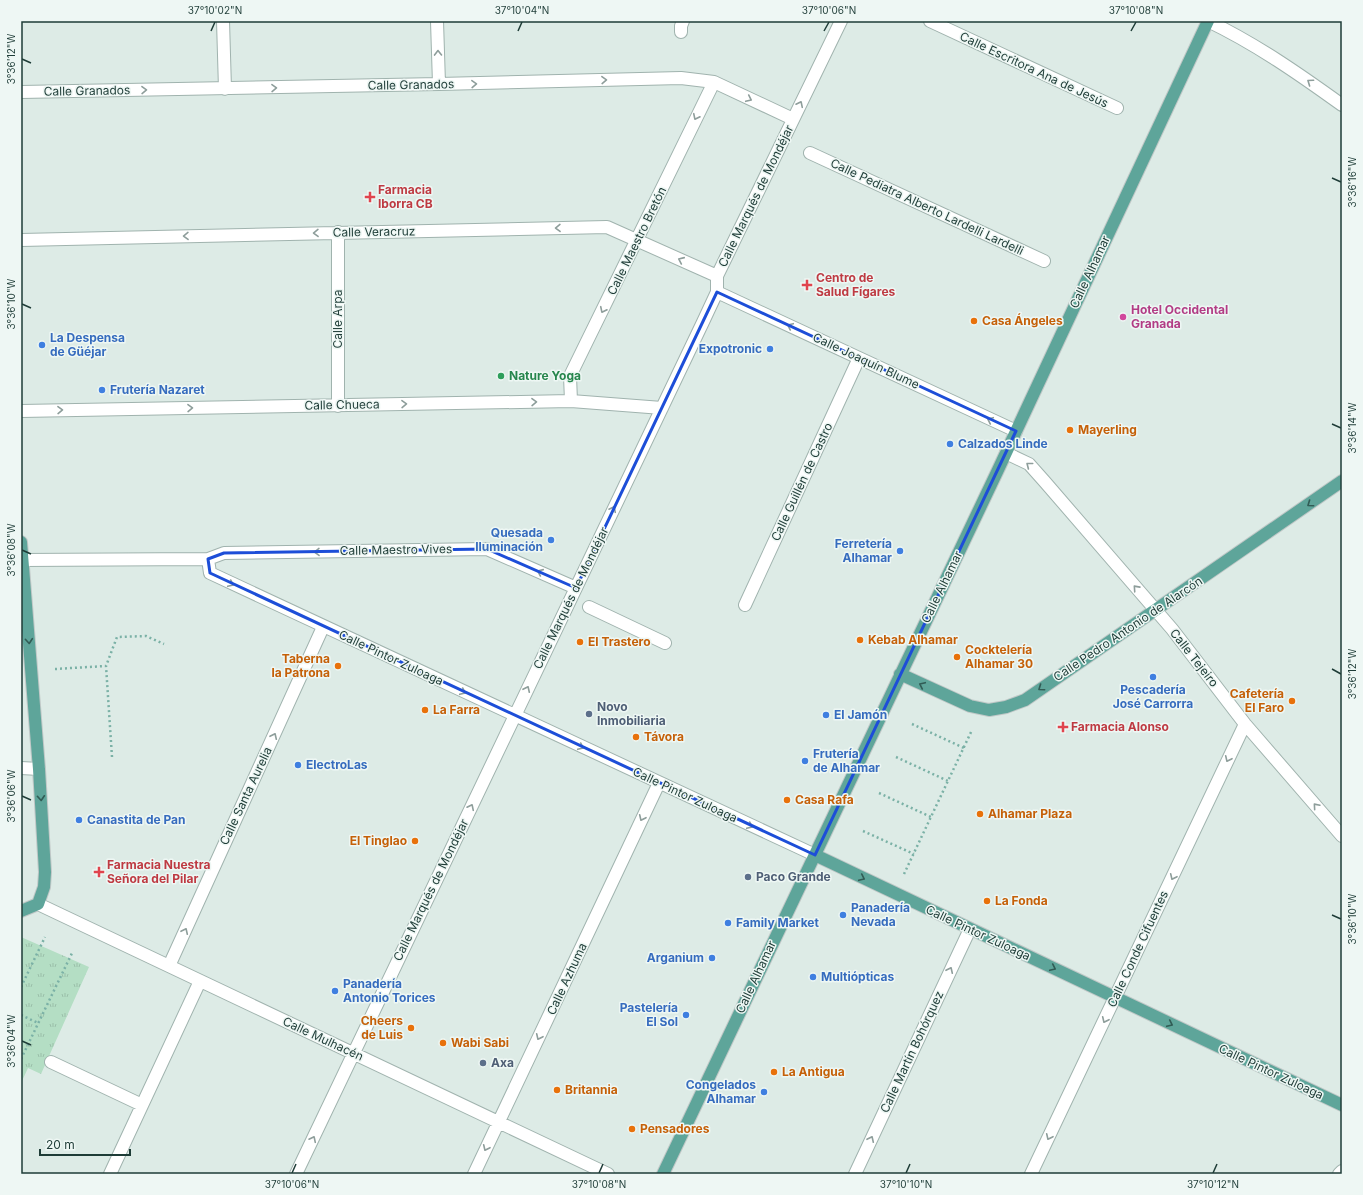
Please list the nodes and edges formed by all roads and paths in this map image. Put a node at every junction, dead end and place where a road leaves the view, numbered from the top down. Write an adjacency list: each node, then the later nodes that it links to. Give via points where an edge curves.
1 (223, 21): 8 (street)
2 (437, 21): 7 (street, one-way to 2)
3 (841, 21): 12 (street, Calle Marqués de Mondéjar, one-way to 3)
4 (930, 21): 11 (street, Calle Escritora Ana de Jesús)
5 (1208, 21): 10 (street, one-way to 5, via 1246,40); 25 (main road, Calle Alhamar)
6 (714, 82): 7 (street, Calle Granados, one-way to 6, via 682,78); 12 (street, Calle Granados, one-way to 12); 16 (street, Calle Maestro Bretón, one-way to 16)
7 (439, 84): 8 (street, Calle Granados, one-way to 7)
8 (225, 89): 9 (street, Calle Granados, one-way to 8)
9 (21, 92)
10 (1342, 105)
11 (1117, 108)
12 (793, 119): 18 (street, Calle Marqués de Mondéjar)
13 (810, 153): 17 (street, Calle Pediatra Alberto Lardelli Lardelli)
14 (338, 232): 15 (street, Calle Veracruz, one-way to 15); 16 (street, Calle Veracruz, one-way to 14, via 607,227); 22 (street, Calle Arpa)
15 (21, 240)
16 (637, 240): 18 (street, Calle Veracruz, one-way to 16); 21 (street, Calle Maestro Bretón, one-way to 21, via 570,376)
17 (1044, 261)
18 (716, 276): 19 (street, Calle Marqués de Mondéjar)
19 (717, 292): 20 (street, Calle Joaquín Blume, one-way to 19); 23 (street, Calle Marqués de Mondéjar)
20 (859, 358): 25 (street, Calle Joaquín Blume, one-way to 20); 32 (street, Calle Guillén de Castro)
21 (571, 401): 22 (street, Calle Chueca, one-way to 21); 23 (street, Calle Chueca)
22 (338, 406): 24 (street, Calle Chueca, one-way to 22)
23 (662, 408): 31 (street, Calle Marqués de Mondéjar, one-way to 23)
24 (21, 411)
25 (1016, 431): 26 (main road, Calle Alhamar)
26 (1006, 453): 34 (street, Calle Tejeiro, one-way to 26, via 1029,464); 40 (main road, Calle Alhamar)
27 (1342, 481): 34 (main road, Calle Pedro Antonio de Alarcón, one-way to 34)
28 (21, 542): 30 (main road)
29 (208, 558): 30 (street); 31 (street, Calle Maestro Vives, one-way to 29, via 487,549 224,553); 35 (street, Calle Pintor Zuloaga, one-way to 35, via 210,573)
30 (22, 560): 49 (main road, one-way to 49)
31 (576, 588): 41 (street, Calle Marqués de Mondéjar, one-way to 31)
32 (745, 605)
33 (589, 607): 36 (street)
34 (1156, 610): 40 (main road, Calle Pedro Antonio de Alarcón, one-way to 40, via 1025,700 1006,707 989,710 970,706); 43 (street, Calle Tejeiro)
35 (323, 627): 41 (street, Calle Pintor Zuloaga, one-way to 41); 64 (street, Calle Santa Aurelia, one-way to 35)
36 (665, 642)
37 (164, 644): 38 (path, via 146,636 117,637)
38 (106, 666): 39 (path); 46 (path)
39 (55, 669)
40 (900, 674): 57 (main road, Calle Alhamar)
41 (515, 716): 51 (street, Calle Pintor Zuloaga, one-way to 51); 70 (street, Calle Marqués de Mondéjar, one-way to 41)
42 (912, 724): 45 (path)
43 (1245, 724): 55 (street, Calle Tejeiro, one-way to 43); 67 (street, Calle Conde Cifuentes, one-way to 67)
44 (972, 730): 45 (path)
45 (964, 748): 50 (path)
46 (112, 757)
47 (896, 757): 50 (path)
48 (21, 768): 49 (street)
49 (39, 769): 59 (main road, one-way to 59, via 46,872)
50 (948, 781): 53 (path)
51 (659, 783): 57 (street, Calle Pintor Zuloaga, one-way to 57); 75 (street, Calle Azhuma, one-way to 75)
52 (879, 793): 53 (path)
53 (931, 817): 56 (path)
54 (863, 831): 56 (path)
55 (1342, 836)
56 (914, 854): 58 (path)
57 (814, 855): 61 (main road, Calle Pintor Zuloaga, one-way to 61); 81 (main road, Calle Alhamar)
58 (903, 876)
59 (38, 904): 60 (main road); 64 (street, Calle Mulhacén)
60 (21, 911)
61 (970, 929): 67 (main road, Calle Pintor Zuloaga, one-way to 67); 82 (street, Calle Martín Bohórquez, one-way to 61)
62 (45, 937): 66 (path)
63 (73, 951): 69 (path)
64 (169, 966): 65 (street, Calle Mulhacén)
65 (200, 981): 70 (street, Calle Mulhacén); 73 (street)
66 (21, 987)
67 (1115, 998): 74 (main road, Calle Pintor Zuloaga, one-way to 74); 83 (street, Calle Conde Cifuentes, one-way to 83)
68 (21, 1015): 69 (path)
69 (38, 1023): 71 (path)
70 (354, 1054): 75 (street, Calle Mulhacén); 78 (street, Calle Marqués de Mondéjar, one-way to 70)
71 (21, 1059)
72 (51, 1062): 73 (street)
73 (142, 1105): 77 (street)
74 (1342, 1105)
75 (498, 1122): 79 (street, Calle Azhuma, one-way to 79); 80 (street, Calle Mulhacén)
76 (1342, 1171): 84 (street)
77 (110, 1174)
78 (296, 1174)
79 (474, 1174)
80 (608, 1174)
81 (663, 1174)
82 (855, 1174)
83 (1032, 1174)
84 (1339, 1174)

